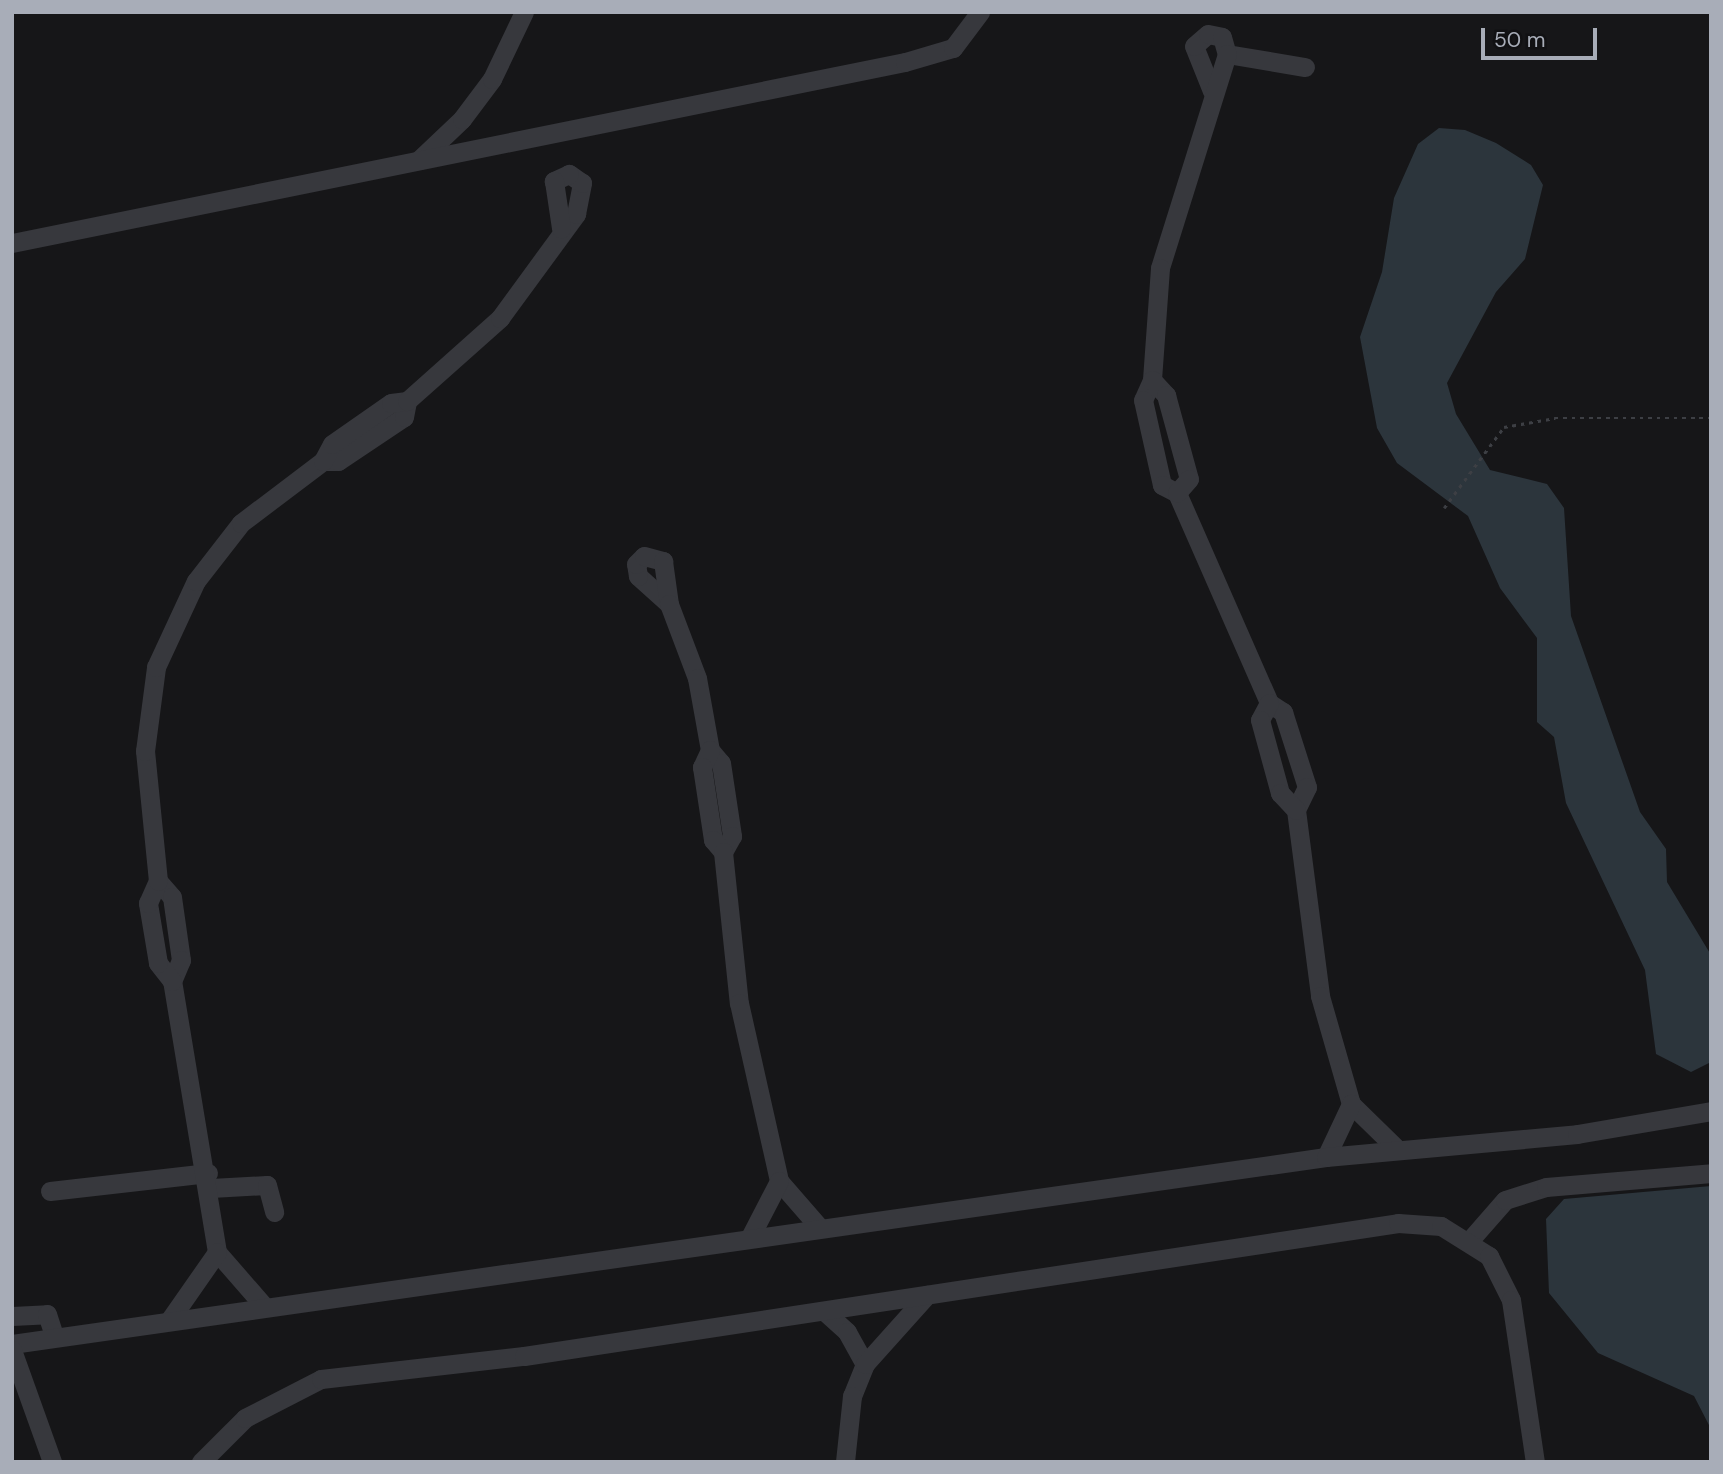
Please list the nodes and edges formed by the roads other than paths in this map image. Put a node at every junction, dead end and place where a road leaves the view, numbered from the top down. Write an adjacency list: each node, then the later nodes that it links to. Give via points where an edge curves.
1 (524, 12): 6 (street, via 492,79 463,119)
2 (980, 12): 6 (street, via 953,48 905,62)
3 (1227, 54): 4 (street); 5 (street, via 1221,81); 5 (street, via 1216,34 1194,46)
4 (1305, 67)
5 (1212, 91): 9 (street, via 1160,268)
6 (418, 161): 8 (street)
7 (561, 228): 19 (street, via 536,275 500,318 407,401 391,403 332,444 323,461 241,523 214,554 156,667 145,751 158,881 172,897 181,960 172,981)
8 (12, 243)
9 (1152, 380): 10 (street, via 1143,400 1162,485); 10 (street, via 1166,394 1189,479)
10 (1177, 493): 12 (street)
11 (669, 604): 20 (street, via 697,678 710,750 721,764 732,836 723,852 739,1003)
12 (1269, 703): 13 (street, via 1260,720 1280,793); 13 (street, via 1283,712 1307,787)
13 (1296, 810): 14 (street, via 1320,996)
14 (1351, 1104): 16 (street); 17 (street)
15 (1711, 1111): 16 (street, via 1555,1136)
16 (1396, 1148): 17 (street)
17 (1326, 1157): 23 (street)
18 (1711, 1174): 25 (street, via 1546,1187 1505,1200)
19 (210, 1180): 21 (street); 22 (street, via 267,1185); 26 (street)
20 (779, 1181): 23 (street); 24 (street)
21 (50, 1191)
22 (274, 1212)
23 (819, 1227): 24 (street)
24 (750, 1237): 28 (street)
25 (1470, 1240): 27 (street, via 1441,1226 1398,1223); 40 (street, via 1489,1256 1511,1300)
26 (217, 1252): 28 (street); 31 (street)
27 (927, 1295): 29 (street); 35 (street)
28 (263, 1305): 31 (street)
29 (824, 1311): 35 (street, via 847,1332); 38 (street, via 321,1379 282,1393 245,1418)
30 (12, 1316): 32 (street, via 47,1314)
31 (171, 1318): 32 (street)
32 (54, 1335): 33 (street)
33 (12, 1344)
34 (12, 1350): 36 (street)
35 (865, 1364): 39 (street, via 852,1396)
36 (20, 1394): 37 (street)
37 (52, 1462)
38 (201, 1462)
39 (845, 1462)
40 (1535, 1462)

